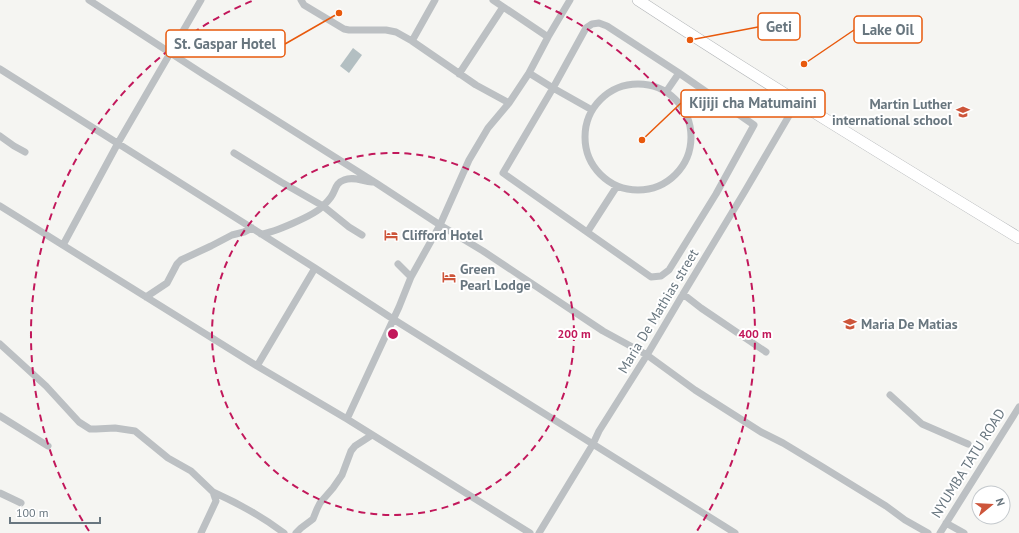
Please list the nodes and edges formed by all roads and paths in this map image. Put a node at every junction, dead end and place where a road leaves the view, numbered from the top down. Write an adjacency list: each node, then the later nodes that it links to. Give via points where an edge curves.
1 (89, 0): 11 (street)
2 (201, 0): 11 (street)
3 (301, 0): 10 (street, via 304,5 344,29 392,31)
4 (435, 0): 10 (street)
5 (493, 0): 8 (street)
6 (570, 0): 9 (street)
7 (638, 0): 18 (highway)
8 (503, 7): 9 (street); 15 (street)
9 (548, 37): 13 (street)
10 (412, 41): 15 (street)
11 (170, 52): 22 (street); 25 (street)
12 (0, 69): 22 (street)
13 (528, 73): 16 (street); 19 (street)
14 (679, 73): 16 (street, via 599,23 586,28); 17 (street); 31 (street, via 754,125 716,194 669,270 661,276 652,277)
15 (459, 74): 19 (street)
16 (553, 88): 20 (street); 31 (street, via 503,173)
17 (666, 92): 20 (street, via 644,84 631,84 608,92); 26 (street, via 677,102 690,127 687,156 681,168 659,186 645,190)
18 (797, 102): 34 (highway); 39 (street, Maria De Mathias street)
19 (509, 103): 29 (street, via 488,128 468,160)
20 (592, 110): 26 (street, via 585,127 585,145 591,162 602,176)
21 (0, 136): 23 (street)
22 (118, 143): 30 (street); 35 (street)
23 (25, 152)
24 (234, 153): 28 (street)
25 (376, 183): 28 (street, via 352,178 342,180); 29 (street)
26 (617, 186): 31 (street)
27 (0, 206): 35 (street)
28 (323, 206): 32 (street, via 302,220); 33 (street)
29 (440, 225): 38 (street); 44 (street, via 603,331)
30 (252, 228): 32 (street); 40 (street, via 181,260 165,285)
31 (588, 231)
32 (261, 234): 37 (street)
33 (362, 235)
34 (1019, 238)
35 (63, 245): 40 (street)
36 (398, 264): 38 (street)
37 (315, 268): 41 (street); 45 (street)
38 (410, 277): 41 (street)
39 (683, 294): 43 (street); 44 (street, Maria De Mathias street)
40 (146, 297): 45 (street)
41 (393, 319): 49 (street); 51 (street)
42 (0, 344): 54 (street, via 46,386 79,422 90,429 115,428 135,431 168,458 191,471)
43 (766, 352)
44 (647, 356): 51 (street, Maria De Mathias street); 64 (street, via 761,432)
45 (257, 366): 49 (street)
46 (890, 395): 52 (street, via 922,424)
47 (1019, 407): 57 (street, NYUMBA TATU ROAD)
48 (0, 416): 53 (street)
49 (346, 419): 50 (street)
50 (372, 435): 60 (street, via 351,451 342,475 320,503 313,519); 61 (street)
51 (593, 444): 62 (street, Maria De Mathias street); 63 (street)
52 (968, 444)
53 (48, 446)
54 (213, 492): 58 (street, via 216,501); 59 (street, via 247,508)
55 (0, 493): 56 (street)
56 (21, 503)
57 (946, 523): 65 (street, NYUMBA TATU ROAD); 66 (street)
58 (201, 533)
59 (284, 533)
60 (296, 533)
61 (530, 533)
62 (539, 533)
63 (735, 533)
64 (928, 533)
65 (940, 533)
66 (964, 533)

